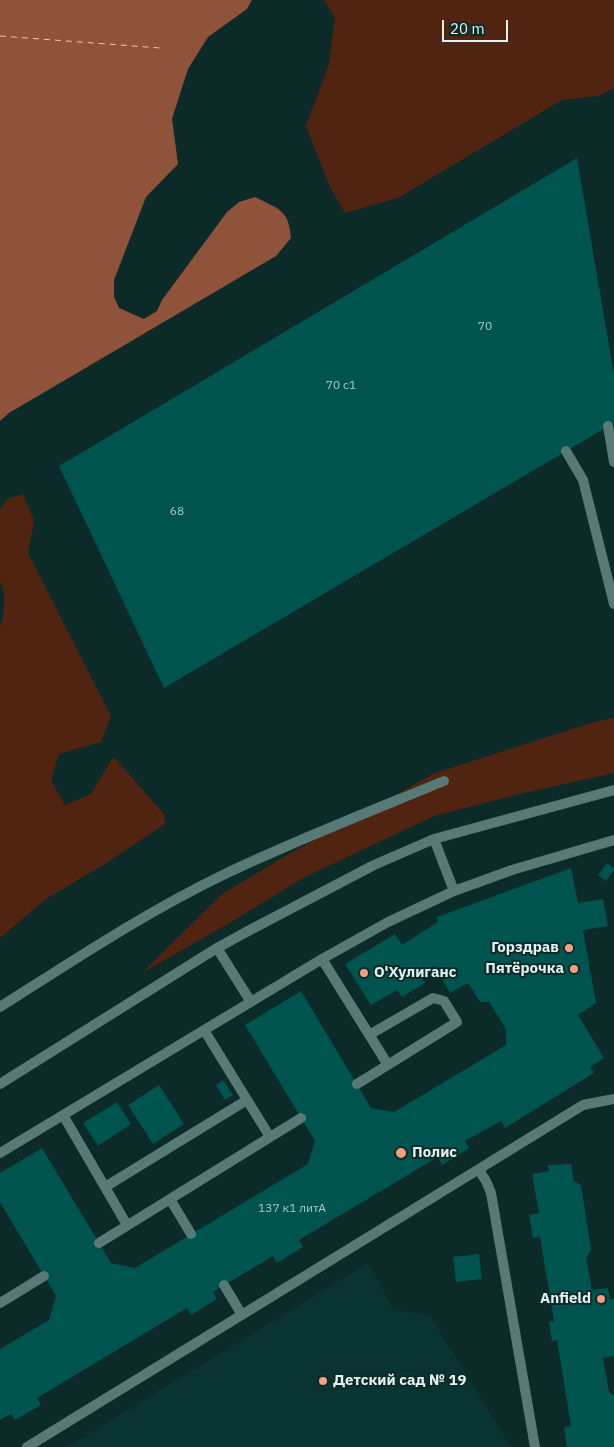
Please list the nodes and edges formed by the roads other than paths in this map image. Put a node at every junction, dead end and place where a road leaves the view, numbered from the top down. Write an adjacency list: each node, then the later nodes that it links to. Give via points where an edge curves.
1 (608, 426): 3 (lane)
2 (566, 451): 4 (lane, via 583,480)
3 (614, 462)
4 (614, 604)
5 (444, 781): 13 (lane, via 224,874 135,922)
6 (614, 790): 7 (lane)
7 (434, 839): 9 (lane); 10 (lane, via 374,865)
8 (614, 840): 9 (lane)
9 (454, 891): 11 (lane, via 388,922)
10 (217, 948): 12 (lane); 17 (lane)
11 (322, 959): 12 (lane); 15 (lane)
12 (251, 1002): 14 (lane)
13 (0, 1006)
14 (204, 1030): 20 (lane); 21 (lane)
15 (369, 1035): 16 (lane); 16 (lane, via 433,998 444,1001 457,1022)
16 (388, 1065): 18 (lane)
17 (0, 1084)
18 (357, 1084)
19 (614, 1099): 25 (lane, via 582,1105)
20 (247, 1100): 23 (lane); 26 (lane)
21 (63, 1115): 24 (lane); 26 (lane)
22 (301, 1118): 23 (lane)
23 (270, 1137): 27 (lane)
24 (0, 1152)
25 (479, 1170): 34 (lane); 36 (lane, via 491,1193)
26 (105, 1187): 28 (lane)
27 (170, 1199): 28 (lane); 29 (lane)
28 (127, 1225): 30 (lane)
29 (192, 1234)
30 (99, 1242)
31 (44, 1276): 33 (lane)
32 (224, 1286): 34 (lane)
33 (2, 1298)
34 (242, 1315): 35 (lane)
35 (27, 1447)
36 (535, 1447)

